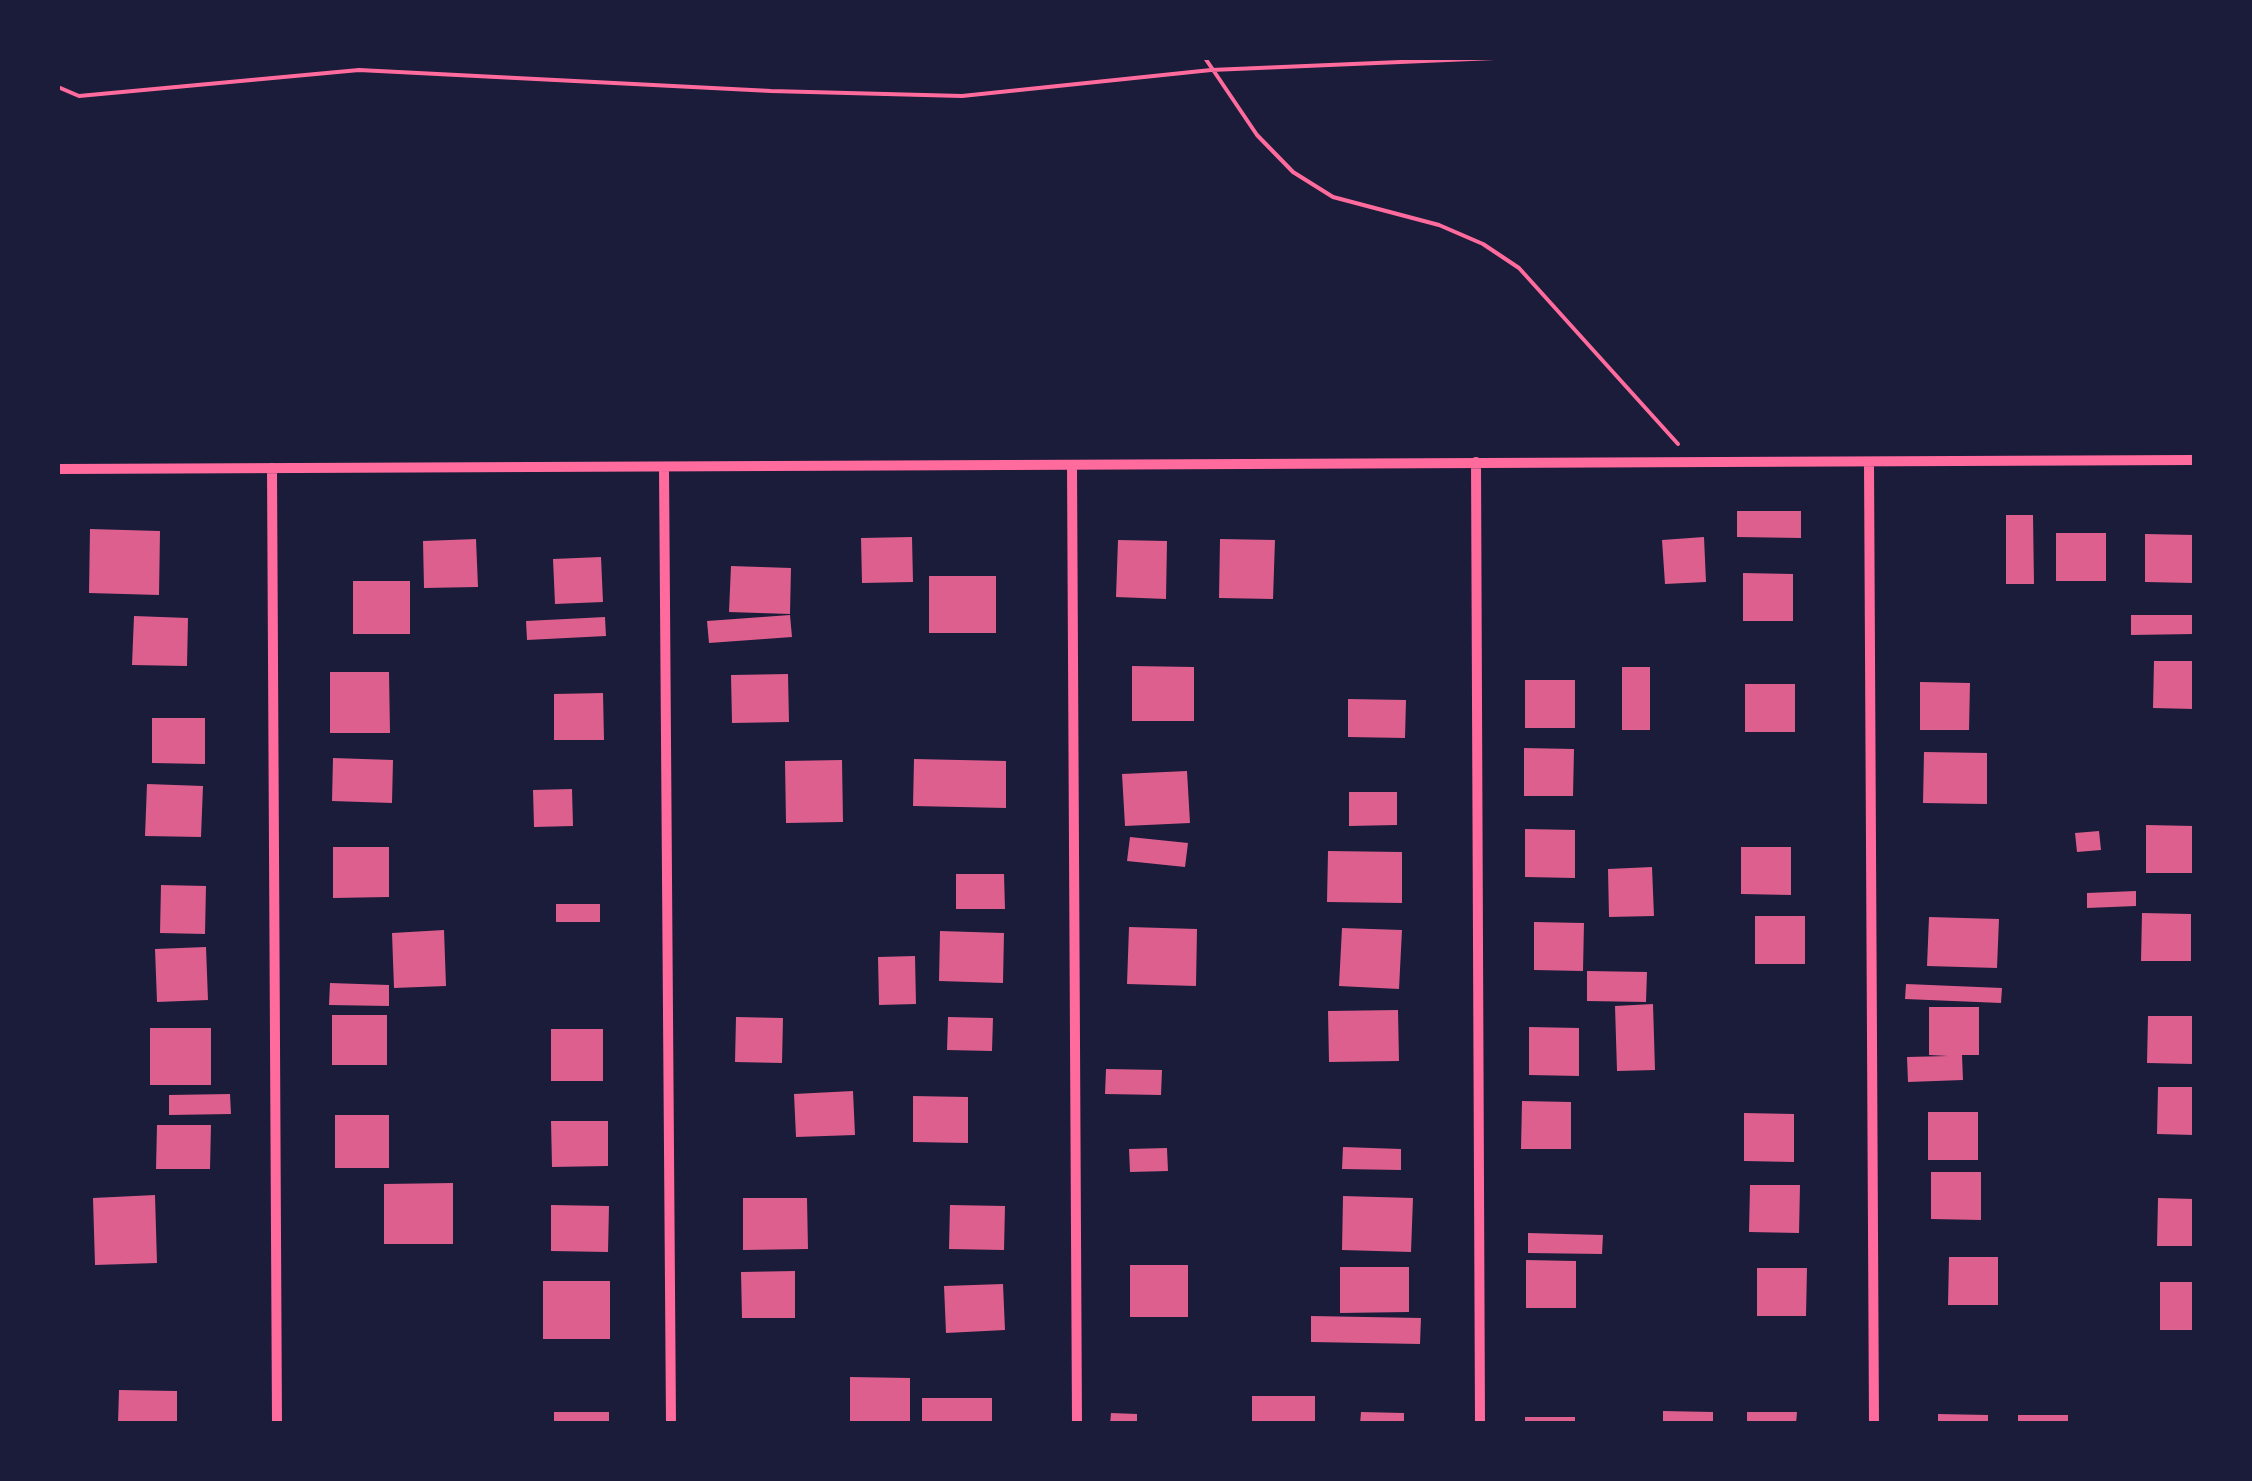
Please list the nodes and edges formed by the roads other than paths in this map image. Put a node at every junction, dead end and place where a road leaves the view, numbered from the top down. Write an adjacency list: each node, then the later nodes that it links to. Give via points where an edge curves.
1 (2194, 460): 3 (street)
2 (1476, 462): 3 (street); 4 (street); 11 (street)
3 (1869, 462): 12 (street)
4 (1072, 465): 5 (street); 10 (street)
5 (664, 467): 7 (street); 9 (street)
6 (58, 468): 7 (street)
7 (272, 468): 8 (street)
8 (277, 1424)
9 (671, 1424)
10 (1076, 1424)
11 (1480, 1424)
12 (1874, 1424)

